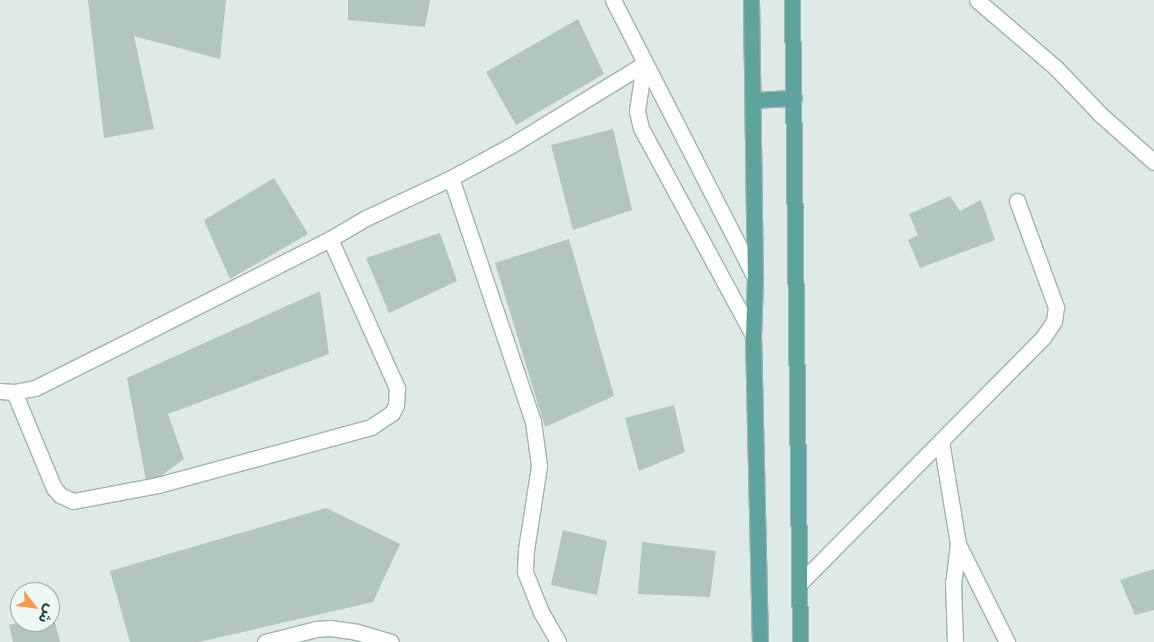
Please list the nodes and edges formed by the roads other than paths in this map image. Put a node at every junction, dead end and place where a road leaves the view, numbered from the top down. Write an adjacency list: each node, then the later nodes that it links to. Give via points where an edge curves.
1 (613, 0): 5 (street)
2 (751, 0): 7 (main road)
3 (977, 0): 8 (street, via 1055,67 1100,114)
4 (794, 3): 6 (main road)
5 (644, 64): 9 (street); 12 (street); 13 (street, via 637,103 641,128)
6 (794, 98): 7 (main road); 17 (main road, via 792,177)
7 (754, 100): 12 (main road)
8 (1154, 162)
9 (451, 178): 11 (street); 20 (street, via 533,421 539,466 525,572 541,612)
10 (1017, 201): 15 (street, via 1056,307 1054,322)
11 (330, 239): 14 (street, via 46,383 27,390); 14 (street, via 397,388 392,413 371,427 158,485 73,501 54,488)
12 (755, 278): 13 (main road)
13 (753, 335): 21 (main road)
14 (7, 391)
15 (941, 441): 16 (street); 17 (street)
16 (958, 544): 23 (street, via 953,582); 24 (street)
17 (799, 584): 22 (main road)
18 (265, 642): 19 (street, via 330,628)
19 (391, 642)
20 (558, 642)
21 (760, 642)
22 (800, 642)
23 (955, 642)
24 (1008, 642)

